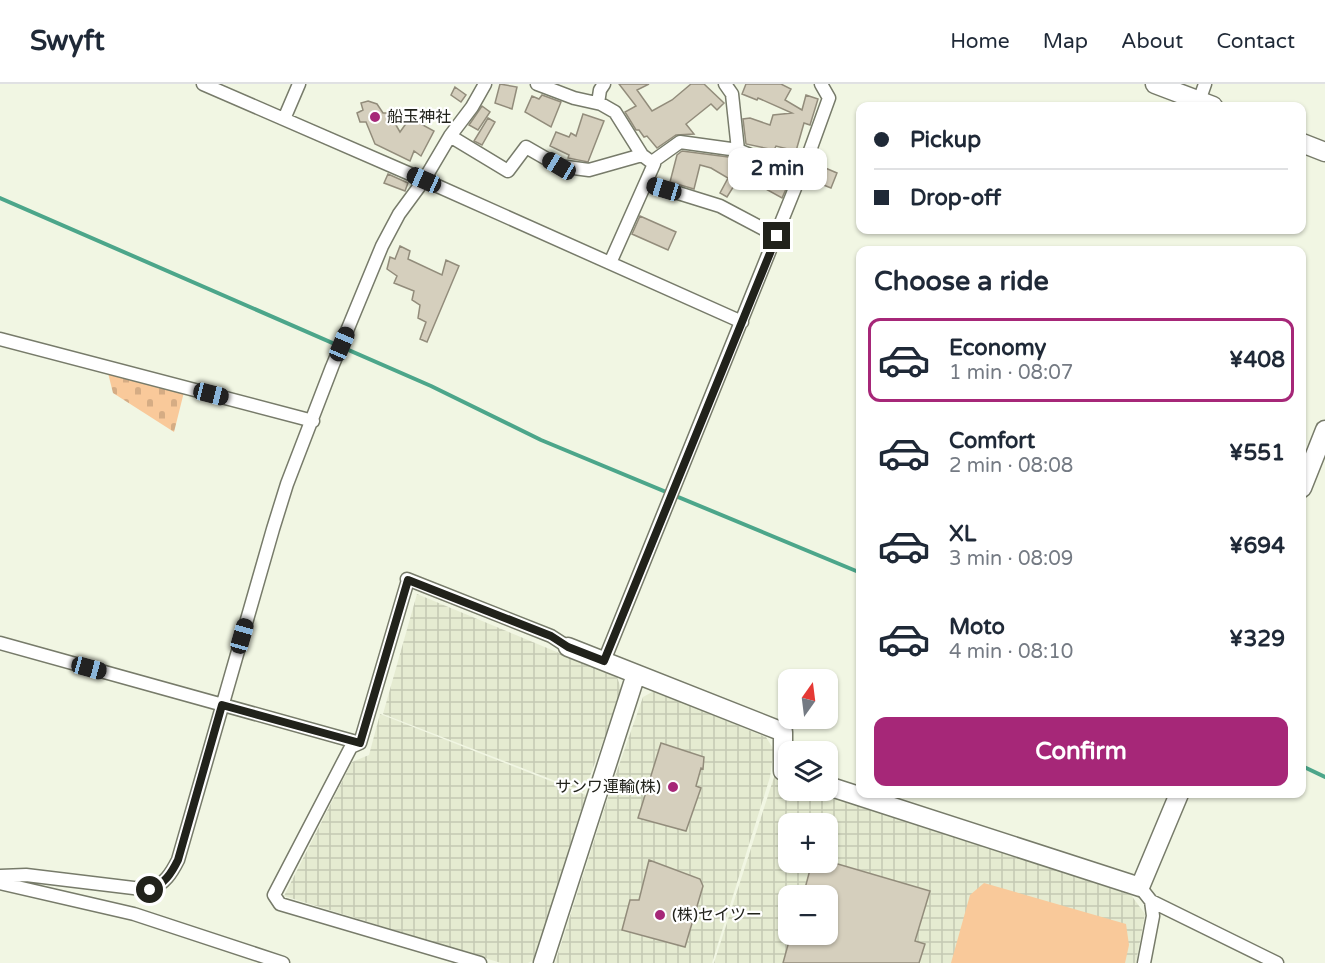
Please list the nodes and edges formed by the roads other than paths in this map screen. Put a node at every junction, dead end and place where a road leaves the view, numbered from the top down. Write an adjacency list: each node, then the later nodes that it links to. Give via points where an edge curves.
1 (203, 84): 11 (street)
2 (299, 84): 11 (street)
3 (485, 84): 12 (street)
4 (537, 84): 10 (street)
5 (604, 84): 10 (street)
6 (725, 84): 14 (street, via 732,94)
7 (821, 84): 17 (street, via 829,98)
8 (1155, 84): 9 (street)
9 (1206, 97)
10 (598, 103): 16 (street, via 615,112)
11 (284, 119): 18 (street)
12 (450, 136): 16 (street, via 508,171 526,147 559,166 589,170); 18 (street)
13 (1306, 144): 15 (street)
14 (738, 150): 16 (street, via 680,142); 17 (street)
15 (1325, 152)
16 (647, 159): 19 (street, via 654,164)
17 (800, 175): 20 (street)
18 (424, 180): 21 (street); 24 (street, via 382,246)
19 (646, 183): 20 (street, via 720,206); 21 (street)
20 (777, 236): 22 (street)
21 (610, 263): 22 (street)
22 (742, 322): 29 (street)
23 (0, 339): 24 (street)
24 (313, 421): 31 (street, via 287,484)
25 (1325, 430): 26 (street)
26 (1306, 478)
27 (0, 643): 31 (street)
28 (568, 647): 29 (street); 33 (street, via 551,636 407,580)
29 (604, 661): 30 (street)
30 (636, 674): 32 (street, via 783,732); 43 (street)
31 (222, 705): 33 (street); 38 (street, via 178,860 162,884 150,890 26,875)
32 (783, 741)
33 (360, 743): 42 (street, via 351,747 274,895 280,904)
34 (838, 789): 35 (street)
35 (856, 796)
36 (863, 798): 40 (street)
37 (1178, 798): 40 (street)
38 (0, 876)
39 (0, 883): 41 (street, via 134,914)
40 (1145, 894): 44 (street, via 1153,916); 45 (street)
41 (283, 963)
42 (480, 963)
43 (543, 963)
44 (1144, 963)
45 (1277, 963)

